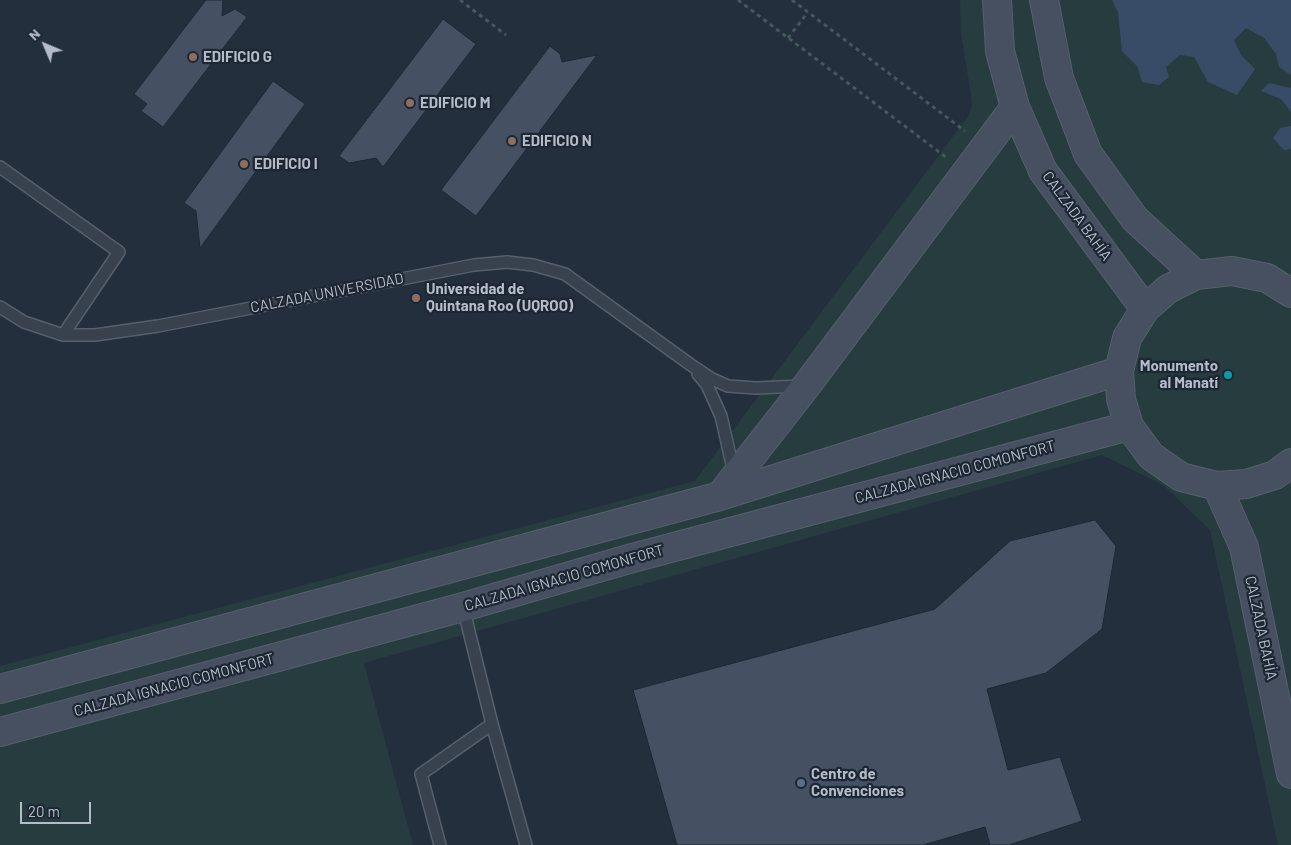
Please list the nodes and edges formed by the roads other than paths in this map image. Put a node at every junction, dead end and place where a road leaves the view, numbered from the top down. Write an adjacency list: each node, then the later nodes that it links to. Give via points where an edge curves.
1 (997, 0): 3 (main road, CALZADA BAHÍA, via 1000,51)
2 (1044, 0): 5 (main road, via 1059,78 1088,154 1135,219)
3 (1015, 107): 8 (main road, CALZADA BAHÍA, via 1043,172); 12 (main road)
4 (0, 167): 9 (lane, via 119,252)
5 (1196, 275): 6 (main road, via 1232,271 1267,278); 8 (main road, via 1168,288)
6 (1291, 293)
7 (0, 307): 9 (lane, CALZADA UNIVERSIDAD, via 24,322)
8 (1145, 309): 11 (main road, via 1127,338)
9 (63, 335): 10 (lane, CALZADA UNIVERSIDAD, via 95,335 158,326 474,265 507,262 565,274)
10 (691, 365): 12 (lane, CALZADA UNIVERSIDAD, via 728,386); 16 (lane, CALZADA UNIVERSIDAD, via 707,385 721,416)
11 (1119, 371): 13 (main road, via 1121,399); 16 (main road)
12 (807, 385): 16 (main road)
13 (1129, 426): 15 (main road, via 1151,456 1181,477); 17 (main road, CALZADA IGNACIO COMONFORT, via 629,559)
14 (1291, 463): 15 (main road, via 1275,475 1246,484)
15 (1217, 486): 21 (main road, CALZADA BAHÍA, via 1244,548)
16 (728, 487): 18 (main road)
17 (463, 607): 19 (lane); 20 (main road, CALZADA IGNACIO COMONFORT)
18 (0, 689)
19 (492, 724): 22 (lane, via 422,774); 23 (lane)
20 (0, 732)
21 (1291, 774)
22 (440, 845)
23 (526, 845)

